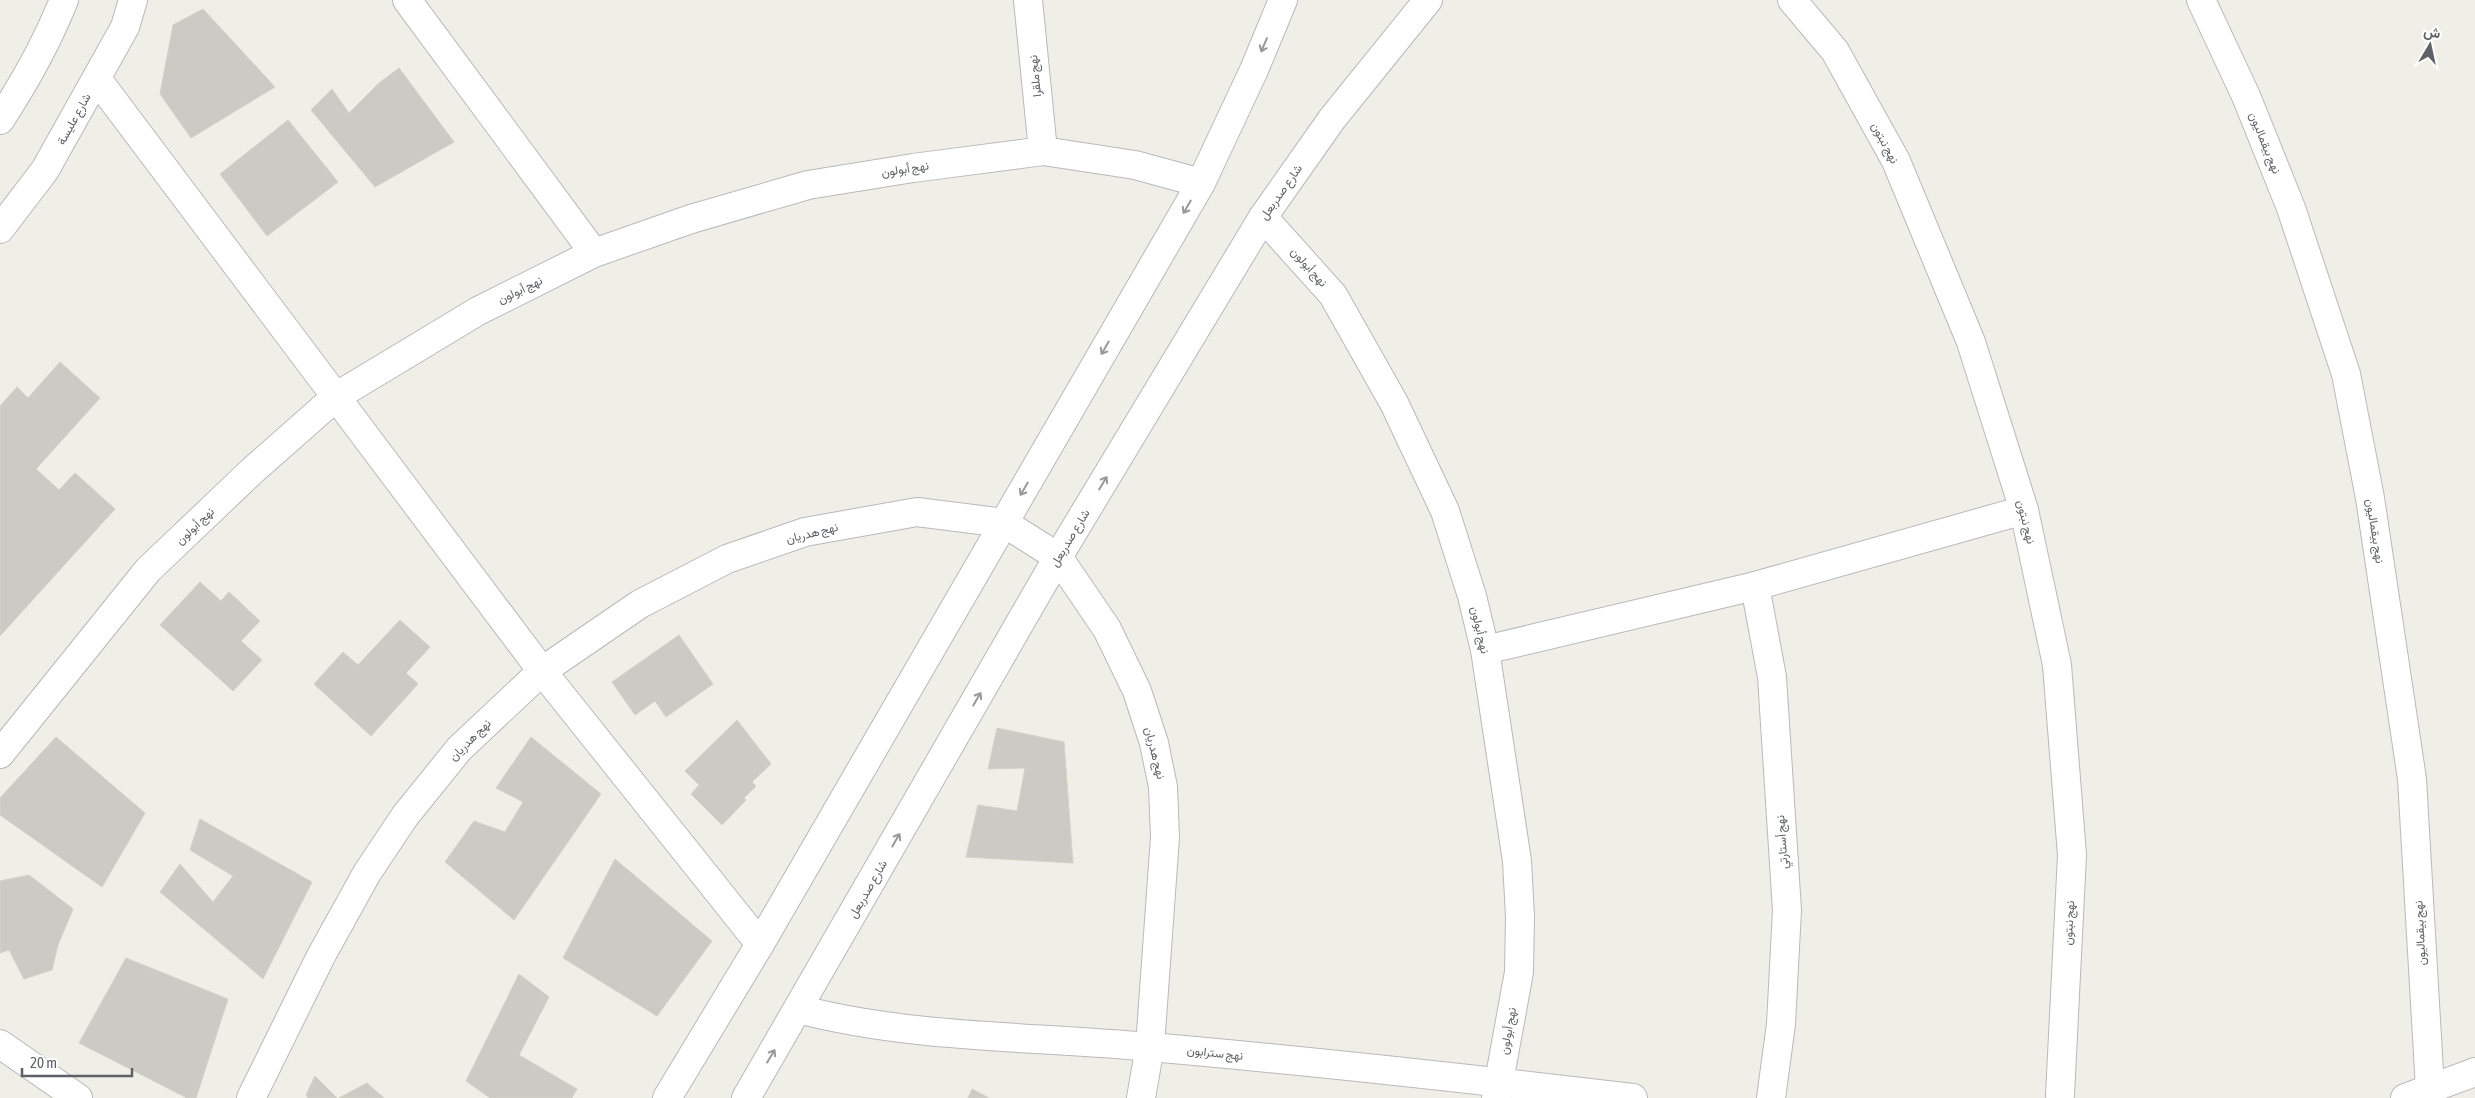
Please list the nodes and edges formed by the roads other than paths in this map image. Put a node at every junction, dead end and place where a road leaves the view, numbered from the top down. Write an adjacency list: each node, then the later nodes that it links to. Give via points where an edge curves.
1 (64, 0): 10 (street, via 21,88)
2 (133, 0): 9 (street, شارع عليسة, via 125,27)
3 (408, 0): 15 (street)
4 (1028, 0): 11 (street, نهج ملقرا)
5 (1283, 0): 12 (street, one-way to 12)
6 (1428, 0): 13 (street, شارع صدربعل, via 1332,119)
7 (1792, 0): 17 (street, نهج نبتون, via 1835,51 1896,161 1971,342)
8 (2201, 0): 30 (street, نهج بيقماليون, via 2246,96 2291,208 2346,374 2370,498 2412,779)
9 (97, 79): 14 (street, شارع عليسة, via 46,170); 16 (street)
10 (0, 120)
11 (1043, 151): 12 (street, نهج أبولون, via 1135,165); 15 (street, نهج أبولون, via 808,185 691,219)
12 (1201, 183): 18 (street, one-way to 18)
13 (1263, 217): 19 (street, شارع صدربعل, one-way to 13); 21 (street, نهج أبولون, via 1334,295 1394,403 1445,511)
14 (0, 229)
15 (594, 253): 16 (street, نهج أبولون, via 478,311)
16 (337, 396): 22 (street); 23 (street, نهج أبولون, via 148,570)
17 (2024, 510): 20 (street); 31 (street, نهج نبتون, via 2057,665 2072,855)
18 (1004, 523): 19 (street, نهج هدريان); 22 (street, نهج هدريان, via 917,512 805,532 727,559 640,604); 24 (street)
19 (1058, 557): 25 (street, شارع صدربعل, one-way to 19); 27 (street, نهج هدريان, via 1107,629 1137,691 1154,743 1163,787 1165,837)
20 (1755, 586): 21 (street); 38 (street, نهج أستارتي, via 1772,677 1787,910 1781,1024)
21 (1485, 650): 29 (street, نهج أبولون, via 1517,861 1520,917 1518,972)
22 (542, 672): 24 (street); 33 (street, نهج هدريان, via 459,749 405,816 367,873 326,948)
23 (0, 754)
24 (760, 944): 34 (street)
25 (798, 1010): 27 (street, نهج سترابون, via 842,1021 897,1028); 35 (street, شارع صدربعل, one-way to 25)
26 (0, 1044): 32 (street)
27 (1150, 1046): 29 (street, نهج سترابون); 36 (street, نهج هدريان)
28 (2475, 1072): 30 (street)
29 (1498, 1090): 37 (street, نهج سترابون)
30 (2418, 1094)
31 (2057, 1097)
32 (78, 1098)
33 (251, 1098)
34 (667, 1098)
35 (746, 1098)
36 (1141, 1098)
37 (1633, 1098)
38 (1771, 1098)

